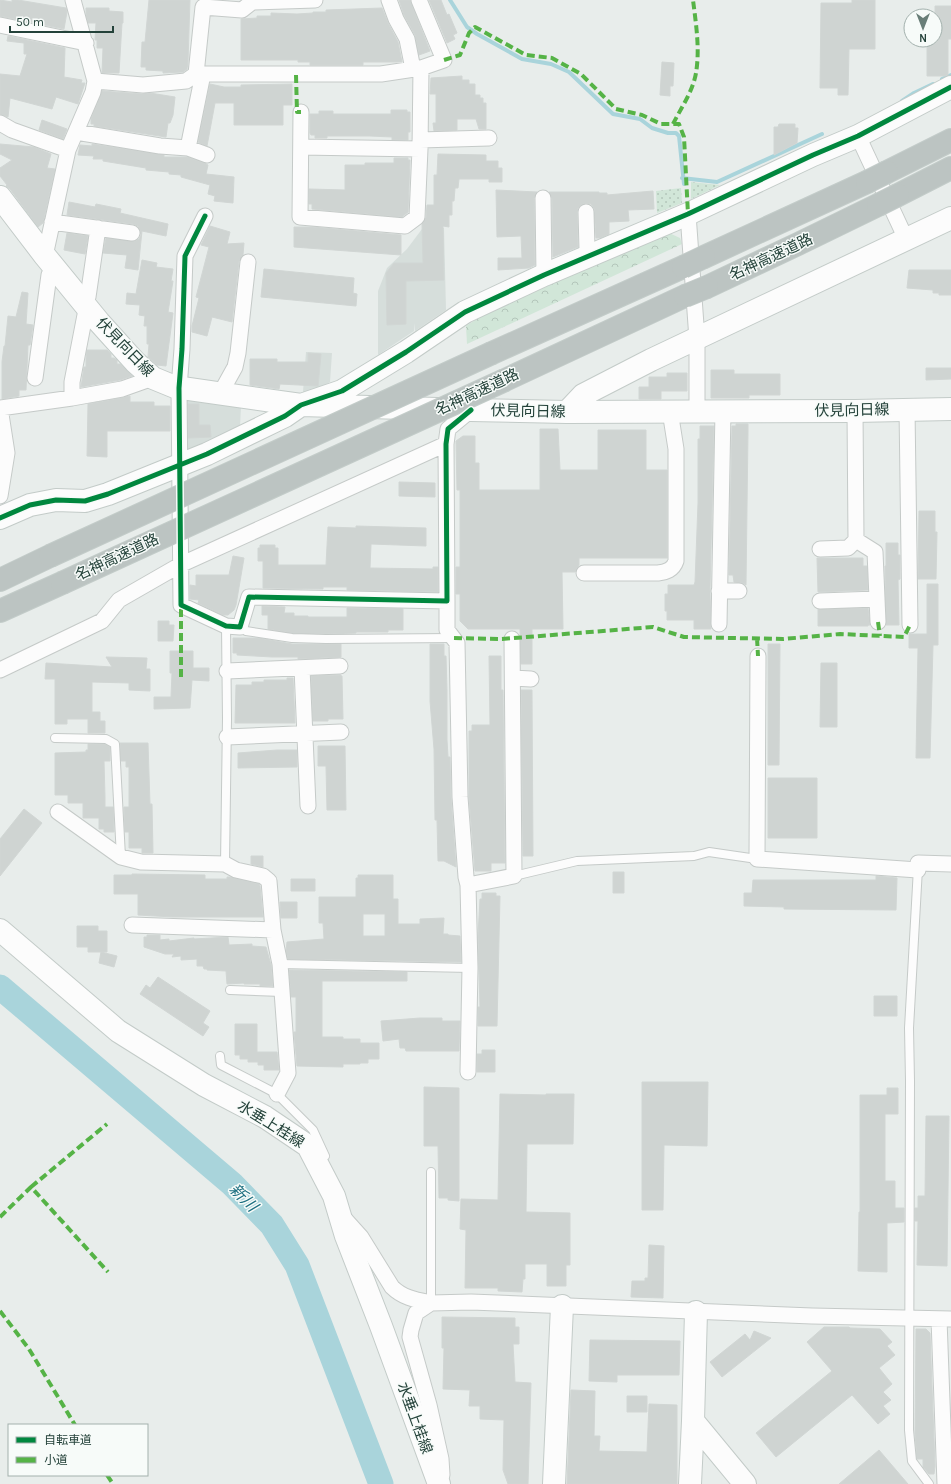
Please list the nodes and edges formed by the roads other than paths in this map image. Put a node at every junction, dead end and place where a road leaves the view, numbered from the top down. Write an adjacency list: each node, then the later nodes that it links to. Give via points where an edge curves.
1 (73, 0): 8 (street)
2 (315, 0): 5 (street)
3 (388, 0): 9 (street, via 407,39)
4 (419, 0): 9 (street, via 444,60)
5 (252, 1): 6 (street, via 242,10)
6 (203, 4): 10 (street)
7 (0, 25): 8 (street)
8 (86, 43): 11 (street)
9 (417, 68): 10 (street, via 382,74); 19 (street)
10 (200, 74): 11 (street, via 186,81 144,85); 21 (street)
11 (95, 81): 15 (street)
12 (951, 87): 16 (street)
13 (302, 112): 20 (street)
14 (0, 123): 22 (street, via 12,130)
15 (76, 132): 21 (street); 22 (street)
16 (858, 136): 28 (street); 34 (street)
17 (489, 138): 19 (street)
18 (951, 140): 64 (highway, 名神高速道路, bridge, via 867,182)
19 (420, 145): 20 (street); 20 (street, via 417,217 405,226 300,217)
20 (300, 147)
21 (188, 148): 23 (street)
22 (68, 150): 31 (street)
23 (207, 155)
24 (951, 168): 70 (highway, 名神高速道路, bridge, via 798,244)
25 (0, 197): 36 (street, 伏見向日線)
26 (543, 198): 38 (street)
27 (586, 212): 35 (street, via 587,249)
28 (688, 214): 35 (street); 40 (street)
29 (205, 216): 43 (street, via 185,256)
30 (951, 218): 34 (street)
31 (52, 222): 32 (street); 36 (street)
32 (98, 228): 33 (street); 39 (street)
33 (132, 233)
34 (906, 239): 40 (street)
35 (590, 256): 38 (street)
36 (50, 262): 39 (street, 伏見向日線); 41 (street)
37 (248, 262): 44 (street, via 238,354 235,367)
38 (544, 275): 46 (street, via 465,312 342,391)
39 (86, 306): 42 (street, 伏見向日線); 45 (street, via 72,382)
40 (698, 339): 52 (street); 55 (street, via 582,395)
41 (35, 378)
42 (152, 378): 43 (street, 伏見向日線); 45 (street, via 122,389)
43 (179, 388): 44 (street, 伏見向日線); 57 (street)
44 (220, 394): 46 (street, 伏見向日線)
45 (72, 398): 47 (street)
46 (301, 405): 50 (street, 伏見向日線); 57 (street, via 285,416)
47 (0, 408): 58 (street, via 7,453)
48 (907, 409): 49 (street, 伏見向日線); 54 (street, 伏見向日線); 73 (street)
49 (951, 409)
50 (471, 410): 55 (street, 伏見向日線); 56 (street, via 448,429)
51 (670, 411): 52 (street, 伏見向日線); 55 (street, 伏見向日線); 63 (street, via 676,449 674,567 658,573)
52 (697, 411): 53 (street, 伏見向日線)
53 (723, 411): 54 (street, 伏見向日線); 65 (street)
54 (855, 411): 60 (street)
55 (567, 412)
56 (446, 444): 62 (street); 68 (street)
57 (180, 465): 59 (street, via 85,501 56,500 30,505); 62 (street)
58 (0, 496)
59 (0, 518)
60 (856, 540): 61 (street, via 848,548); 67 (street, via 876,552)
61 (820, 549)
62 (180, 565): 74 (street, via 181,605); 80 (street, via 120,600 102,621)
63 (584, 573)
64 (0, 580)
65 (719, 590): 66 (street); 72 (street)
66 (739, 590)
67 (877, 599): 69 (street); 71 (street)
68 (447, 601): 74 (street, via 249,597); 75 (street, via 447,630)
69 (820, 601)
70 (0, 611)
71 (878, 622)
72 (719, 624)
73 (910, 625)
74 (233, 626): 75 (lane, via 246,631 292,638); 81 (lane)
75 (454, 638): 96 (street, via 457,643 460,797)
76 (512, 639): 82 (street)
77 (758, 656): 91 (street)
78 (340, 666): 79 (street)
79 (302, 668): 81 (street); 85 (street)
80 (0, 670)
81 (226, 672): 86 (lane)
82 (513, 678): 83 (street); 95 (street)
83 (531, 679)
84 (341, 732): 85 (street)
85 (305, 734): 86 (street); 88 (street)
86 (227, 737): 92 (lane)
87 (55, 738): 90 (lane, via 106,739 115,744)
88 (308, 806)
89 (58, 812): 90 (street)
90 (121, 857): 92 (street, via 141,862)
91 (757, 859): 94 (street); 95 (lane, via 709,852 694,856 577,861)
92 (225, 864): 99 (street, via 236,870 263,876 269,881)
93 (951, 864): 94 (street)
94 (918, 867): 113 (lane, via 909,1028)
95 (514, 876): 96 (street)
96 (468, 885): 101 (street)
97 (132, 925): 99 (street)
98 (0, 930): 109 (street, 水垂上桂線, via 118,1031 204,1085 265,1117 308,1146)
99 (273, 930): 100 (street)
100 (280, 964): 101 (lane); 103 (street)
101 (470, 968): 105 (street)
102 (230, 990): 103 (lane)
103 (282, 992): 106 (street, via 288,1073)
104 (220, 1056): 106 (lane, via 221,1065)
105 (468, 1072)
106 (277, 1094): 107 (lane, via 313,1130)
107 (329, 1164)
108 (431, 1172): 110 (lane)
109 (336, 1196): 110 (street, via 392,1287 408,1298); 116 (street, 水垂上桂線, via 346,1236)
110 (431, 1303): 111 (street); 116 (street, via 416,1313 410,1337 441,1458)
111 (562, 1306): 112 (street); 117 (street)
112 (696, 1312): 113 (street); 115 (street)
113 (910, 1318): 114 (street); 120 (lane, via 908,1430 912,1461)
114 (945, 1319): 121 (street)
115 (693, 1421): 118 (street); 119 (street)
116 (441, 1484)
117 (554, 1484)
118 (690, 1484)
119 (745, 1484)
120 (929, 1484)
121 (945, 1484)

